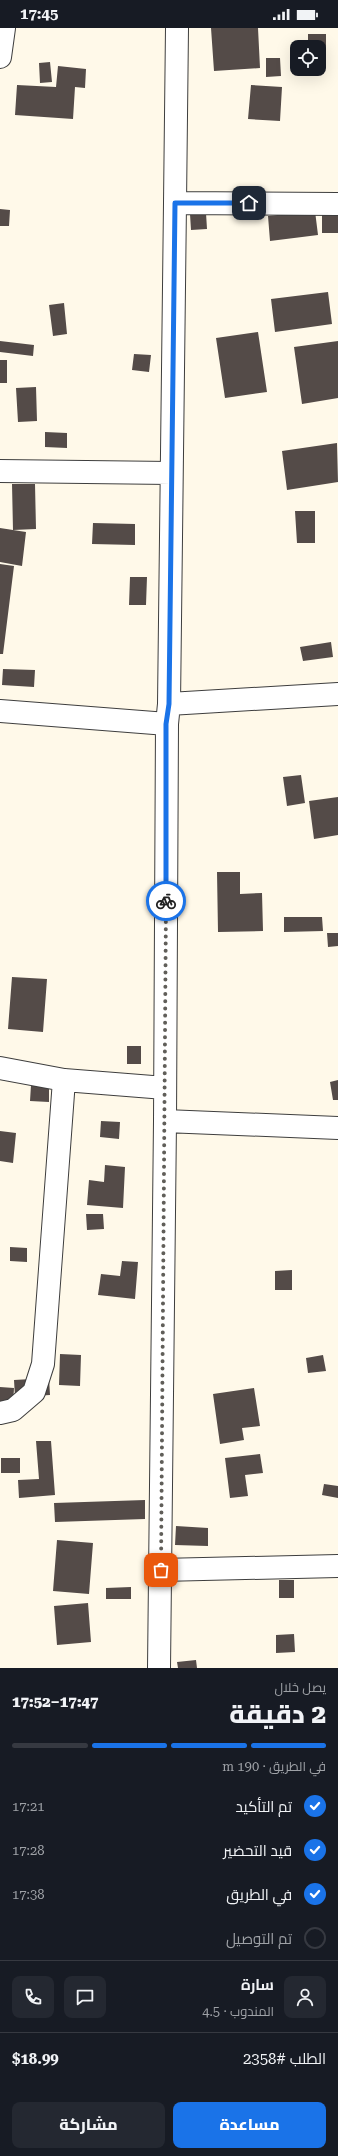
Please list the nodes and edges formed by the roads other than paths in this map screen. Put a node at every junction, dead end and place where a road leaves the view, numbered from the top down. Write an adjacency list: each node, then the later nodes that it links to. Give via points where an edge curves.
1 (4, 28): 3 (street)
2 (177, 28): 4 (street)
3 (0, 57)
4 (175, 203): 5 (street); 7 (street)
5 (338, 204)
6 (0, 471): 7 (street)
7 (171, 473): 10 (street)
8 (338, 694): 10 (street)
9 (0, 711): 10 (street)
10 (168, 714): 13 (street)
11 (0, 1068): 12 (street)
12 (64, 1080): 13 (street); 16 (street, via 43,1364 34,1392 12,1410)
13 (166, 1088): 14 (street)
14 (166, 1122): 15 (street); 18 (street)
15 (338, 1128)
16 (0, 1413)
17 (338, 1566): 18 (street)
18 (161, 1570): 19 (street)
19 (158, 1668)

